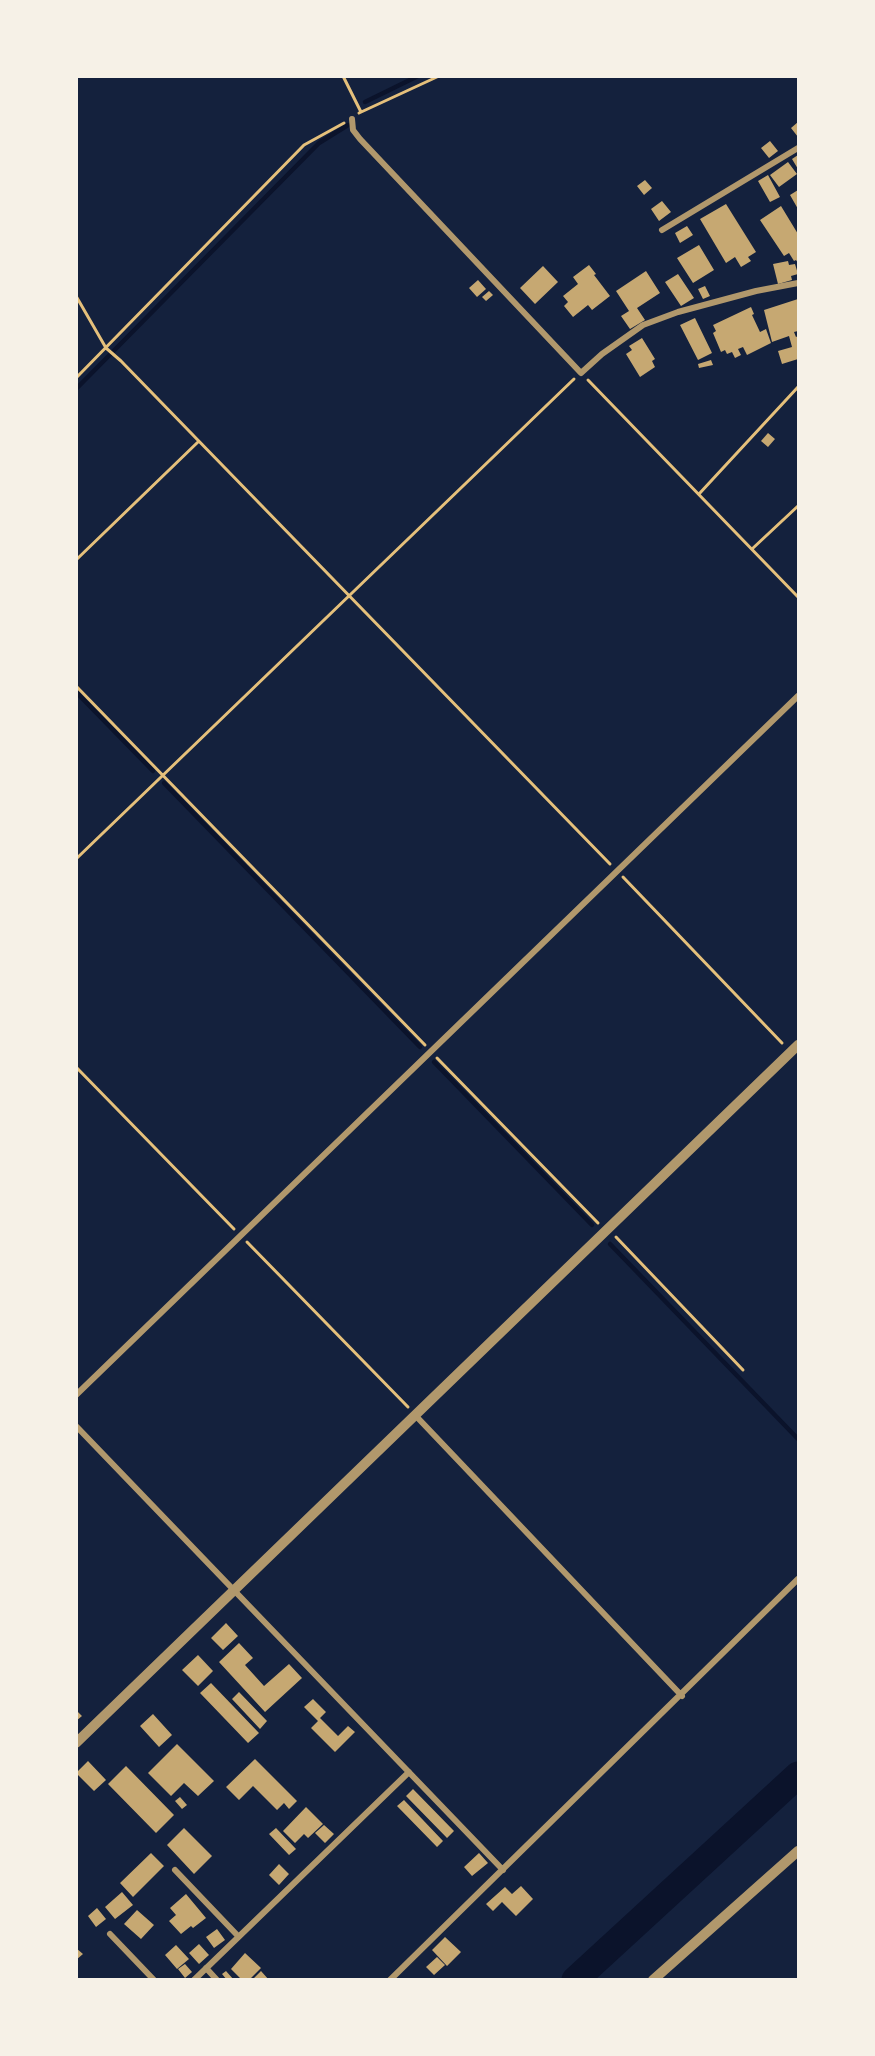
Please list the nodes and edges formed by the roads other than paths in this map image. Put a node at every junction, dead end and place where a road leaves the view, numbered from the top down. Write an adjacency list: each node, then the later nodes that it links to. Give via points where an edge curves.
1 (352, 119): 4 (street, via 360,139 581,373 643,325 678,312)
2 (798, 147): 3 (street)
3 (662, 230)
4 (798, 283)
5 (798, 696): 7 (street)
6 (795, 1049): 8 (street)
7 (76, 1395)
8 (415, 1415): 11 (street); 12 (street)
9 (76, 1426): 11 (street)
10 (798, 1580): 12 (street)
11 (234, 1590): 13 (street); 14 (street)
12 (682, 1696): 17 (street)
13 (76, 1743)
14 (409, 1772): 17 (street); 19 (street)
15 (798, 1851): 25 (street)
16 (176, 1870): 19 (street)
17 (503, 1870): 24 (street)
18 (110, 1935): 21 (street)
19 (238, 1936): 20 (street)
20 (206, 1968): 22 (street); 23 (street)
21 (154, 1980)
22 (194, 1980)
23 (217, 1980)
24 (390, 1980)
25 (653, 1980)

